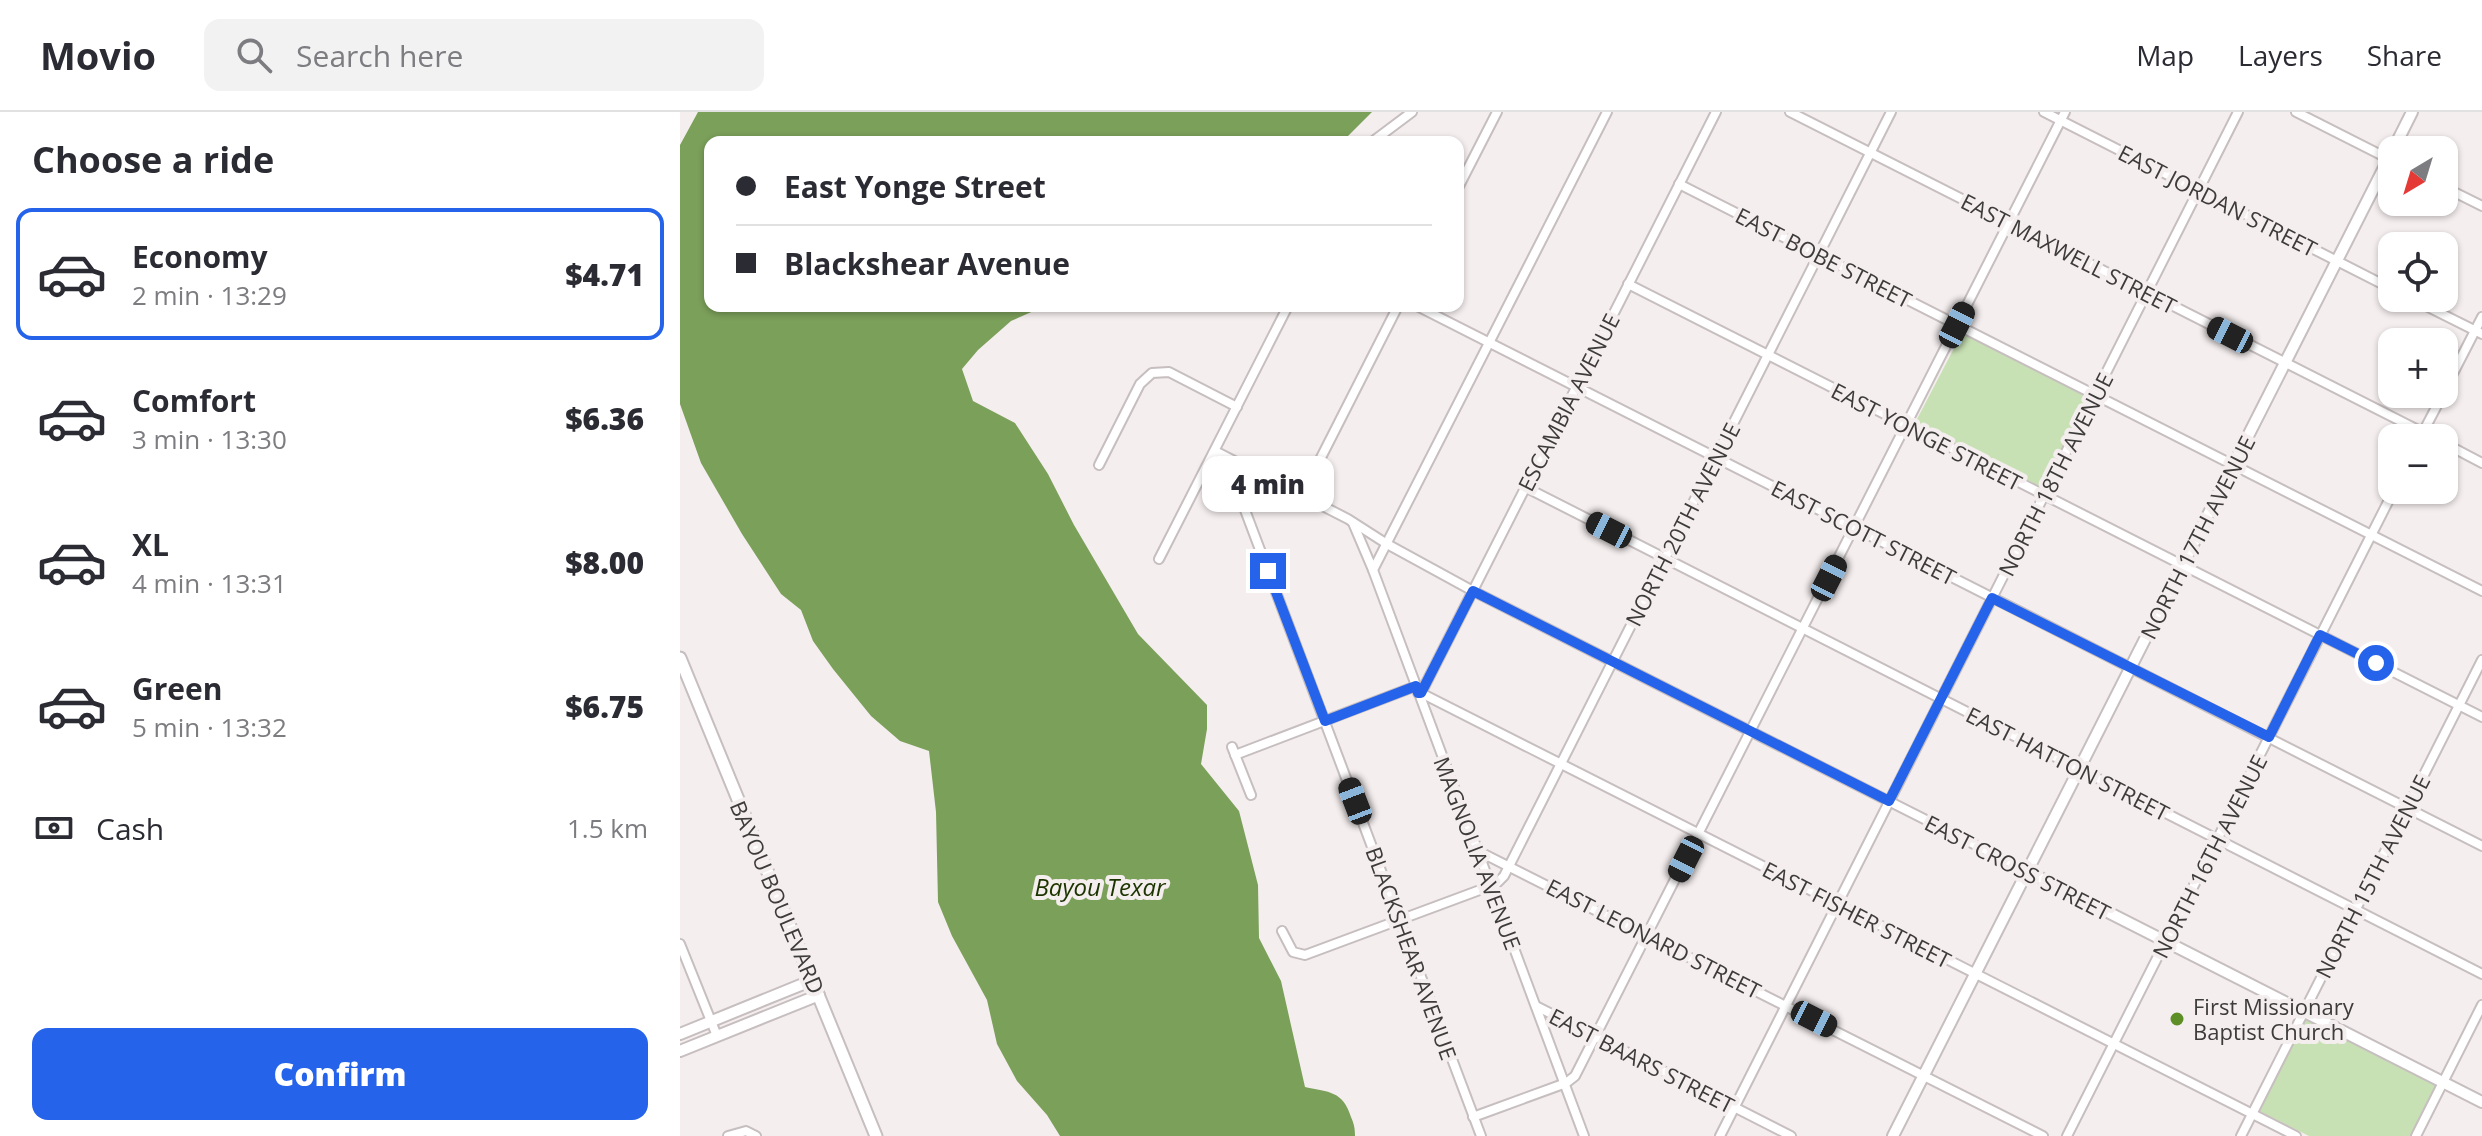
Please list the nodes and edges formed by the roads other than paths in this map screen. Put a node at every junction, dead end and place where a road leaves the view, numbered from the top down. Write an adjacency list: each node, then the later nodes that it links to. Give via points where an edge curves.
1 (1412, 112): 12 (street)
2 (1497, 112): 16 (street)
3 (1607, 112): 35 (street)
4 (1716, 112): 18 (street, ESCAMBIA AVENUE)
5 (1790, 112): 15 (street, EAST MAXWELL STREET)
6 (1891, 112): 15 (street, NORTH 20TH AVENUE)
7 (2044, 112): 11 (street, EAST JORDAN STREET)
8 (2238, 112): 19 (street, NORTH 18TH AVENUE)
9 (2296, 112): 14 (street)
10 (2412, 112): 13 (street, NORTH 17TH AVENUE)
11 (2062, 116): 19 (street, EAST JORDAN STREET); 22 (street)
12 (1380, 136)
13 (2400, 136)
14 (2378, 149)
15 (1870, 153): 22 (street, EAST MAXWELL STREET); 23 (street, NORTH 20TH AVENUE)
16 (1464, 176)
17 (2378, 181): 24 (street, NORTH 17TH AVENUE)
18 (1679, 184): 23 (street, EAST BOBE STREET); 26 (street, ESCAMBIA AVENUE)
19 (2198, 190): 24 (street, EAST JORDAN STREET); 27 (street, NORTH 18TH AVENUE)
20 (2458, 194): 21 (street)
21 (2482, 206)
22 (2008, 223): 27 (street, EAST MAXWELL STREET); 33 (street)
23 (1818, 255): 33 (street, EAST BOBE STREET); 36 (street, NORTH 20TH AVENUE)
24 (2337, 261): 25 (street, EAST JORDAN STREET); 37 (street, NORTH 17TH AVENUE)
25 (2378, 282)
26 (1628, 284): 36 (street, EAST YONGE STREET); 39 (street, ESCAMBIA AVENUE)
27 (2147, 293): 37 (street, EAST MAXWELL STREET); 40 (street, NORTH 18TH AVENUE)
28 (1285, 312): 41 (street)
29 (1395, 312): 52 (street)
30 (1429, 312): 35 (street, EAST SCOTT STREET)
31 (2438, 312): 34 (street)
32 (2482, 317): 34 (street)
33 (1957, 325): 40 (street, EAST BOBE STREET); 43 (street)
34 (2478, 332): 38 (street)
35 (1489, 342): 39 (street, EAST SCOTT STREET); 58 (street)
36 (1768, 355): 43 (street, EAST YONGE STREET); 47 (street, NORTH 20TH AVENUE)
37 (2285, 363): 42 (street, EAST MAXWELL STREET); 50 (street, NORTH 17TH AVENUE)
38 (2458, 367)
39 (1576, 387): 47 (street, EAST SCOTT STREET); 51 (street, ESCAMBIA AVENUE)
40 (2094, 395): 50 (street, EAST BOBE STREET); 53 (street, NORTH 18TH AVENUE)
41 (1237, 407): 45 (street); 49 (street, via 1169,372 1152,373 1140,384)
42 (2401, 424)
43 (1906, 425): 53 (street, EAST YONGE STREET); 56 (street)
44 (2458, 450): 48 (street)
45 (1215, 451): 46 (street, EAST CROSS STREET); 60 (street)
46 (1225, 456): 52 (street, EAST CROSS STREET); 76 (street, BLACKSHEAR AVENUE)
47 (1716, 457): 56 (street, EAST SCOTT STREET); 59 (street, NORTH 20TH AVENUE)
48 (2482, 463)
49 (1099, 465)
50 (2233, 465): 57 (street, EAST BOBE STREET); 61 (street, NORTH 17TH AVENUE)
51 (1525, 487): 59 (street, EAST HATTON STREET); 63 (street, ESCAMBIA AVENUE)
52 (1302, 495): 55 (street, EAST CROSS STREET)
53 (2044, 495): 61 (street, EAST YONGE STREET); 65 (street, NORTH 18TH AVENUE)
54 (2387, 504): 57 (street, NORTH 16TH AVENUE)
55 (1348, 519): 58 (street, EAST CROSS STREET); 62 (street, MAGNOLIA AVENUE, via 1357,528)
56 (1854, 528): 65 (street, EAST SCOTT STREET); 66 (street)
57 (2371, 535): 64 (street, EAST BOBE STREET); 67 (street, NORTH 16TH AVENUE)
58 (1387, 544): 62 (street); 63 (street, EAST CROSS STREET)
59 (1665, 558): 66 (street, EAST HATTON STREET); 70 (street, NORTH 20TH AVENUE)
60 (1159, 559)
61 (2183, 565): 67 (street, EAST YONGE STREET); 71 (street, NORTH 17TH AVENUE)
62 (1373, 570): 72 (street, MAGNOLIA AVENUE)
63 (1473, 591): 70 (street, EAST CROSS STREET); 72 (street, ESCAMBIA AVENUE)
64 (2482, 591)
65 (1992, 598): 71 (street, EAST SCOTT STREET); 73 (street, NORTH 18TH AVENUE)
66 (1803, 628): 73 (street, EAST HATTON STREET); 77 (street)
67 (2320, 635): 74 (street, EAST YONGE STREET); 78 (street, NORTH 16TH AVENUE)
68 (680, 659): 100 (main road, BAYOU BOULEVARD)
69 (2482, 660): 74 (street, NORTH 15TH AVENUE)
70 (1613, 662): 77 (street, EAST CROSS STREET); 79 (street, NORTH 20TH AVENUE)
71 (2131, 668): 78 (street, EAST SCOTT STREET); 80 (street, NORTH 17TH AVENUE)
72 (1418, 691): 76 (street); 79 (street, EAST FISHER STREET); 87 (street, MAGNOLIA AVENUE)
73 (1941, 699): 80 (street, EAST HATTON STREET); 82 (street, NORTH 18TH AVENUE)
74 (2459, 706): 75 (street, EAST YONGE STREET); 83 (street, NORTH 15TH AVENUE)
75 (2482, 717)
76 (1325, 721): 81 (street, via 1234,751); 93 (street, BLACKSHEAR AVENUE)
77 (1751, 731): 82 (street, EAST CROSS STREET); 84 (street)
78 (2269, 737): 83 (street, EAST SCOTT STREET); 85 (street, NORTH 16TH AVENUE)
79 (1561, 764): 84 (street, EAST FISHER STREET); 88 (street, NORTH 20TH AVENUE)
80 (2079, 769): 85 (street, EAST HATTON STREET); 89 (street, NORTH 17TH AVENUE)
81 (1251, 795)
82 (1889, 801): 89 (street, EAST CROSS STREET); 91 (street, NORTH 18TH AVENUE)
83 (2407, 808): 86 (street, EAST SCOTT STREET); 92 (street, NORTH 15TH AVENUE)
84 (1699, 834): 91 (street, EAST FISHER STREET); 95 (street)
85 (2217, 839): 92 (street, EAST HATTON STREET); 96 (street, NORTH 16TH AVENUE)
86 (2482, 846)
87 (1478, 851): 88 (street, EAST LEONARD STREET); 90 (street, MAGNOLIA AVENUE)
88 (1510, 865): 90 (street, NORTH 20TH AVENUE, via 1501,881); 95 (street, EAST LEONARD STREET)
89 (2027, 871): 96 (street, EAST CROSS STREET); 98 (street, NORTH 17TH AVENUE)
90 (1491, 886): 93 (street, NORTH 20TH AVENUE); 104 (street, MAGNOLIA AVENUE)
91 (1837, 905): 98 (street, EAST FISHER STREET); 102 (street, NORTH 18TH AVENUE)
92 (2356, 909): 99 (street, EAST HATTON STREET); 105 (street, NORTH 15TH AVENUE)
93 (1399, 921): 94 (street, NORTH 20TH AVENUE, via 1305,955 1293,952); 118 (street, BLACKSHEAR AVENUE)
94 (1282, 931)
95 (1648, 935): 102 (street, EAST LEONARD STREET); 109 (street)
96 (2165, 942): 105 (street, EAST CROSS STREET); 110 (street, NORTH 16TH AVENUE)
97 (680, 944): 106 (street)
98 (1976, 974): 110 (street, EAST FISHER STREET); 112 (street, NORTH 17TH AVENUE)
99 (2482, 974)
100 (813, 980): 101 (main road, BAYOU BOULEVARD); 106 (street)
101 (819, 995): 108 (street); 121 (main road, BAYOU BOULEVARD)
102 (1786, 1005): 112 (street, EAST LEONARD STREET); 116 (street, NORTH 18TH AVENUE)
103 (2482, 1005): 113 (street)
104 (1536, 1006): 109 (street, EAST BAARS STREET); 114 (street, MAGNOLIA AVENUE)
105 (2304, 1011): 113 (street, EAST CROSS STREET); 117 (street, NORTH 15TH AVENUE)
106 (711, 1021): 107 (street); 108 (street)
107 (680, 1034)
108 (717, 1036): 111 (street)
109 (1596, 1037): 114 (street, via 1575,1076); 116 (street, EAST BAARS STREET)
110 (2113, 1044): 117 (street, EAST FISHER STREET); 128 (street, NORTH 16TH AVENUE)
111 (680, 1051)
112 (1924, 1075): 126 (street, NORTH 17TH AVENUE); 127 (street, EAST LEONARD STREET)
113 (2443, 1082): 115 (street, EAST CROSS STREET); 131 (street)
114 (1565, 1083): 118 (street); 123 (street, MAGNOLIA AVENUE)
115 (2482, 1102)
116 (1735, 1107): 124 (street, NORTH 18TH AVENUE); 125 (street, EAST BAARS STREET)
117 (2252, 1114): 129 (street, NORTH 15TH AVENUE); 130 (street, EAST FISHER STREET)
118 (1473, 1117): 122 (street, BLACKSHEAR AVENUE)
119 (728, 1136): 120 (street, via 746,1131)
120 (756, 1136)
121 (876, 1136)
122 (1481, 1136)
123 (1584, 1136)
124 (1720, 1136)
125 (1791, 1136)
126 (1893, 1136)
127 (2043, 1136)
128 (2067, 1136)
129 (2241, 1136)
130 (2296, 1136)
131 (2416, 1136)

